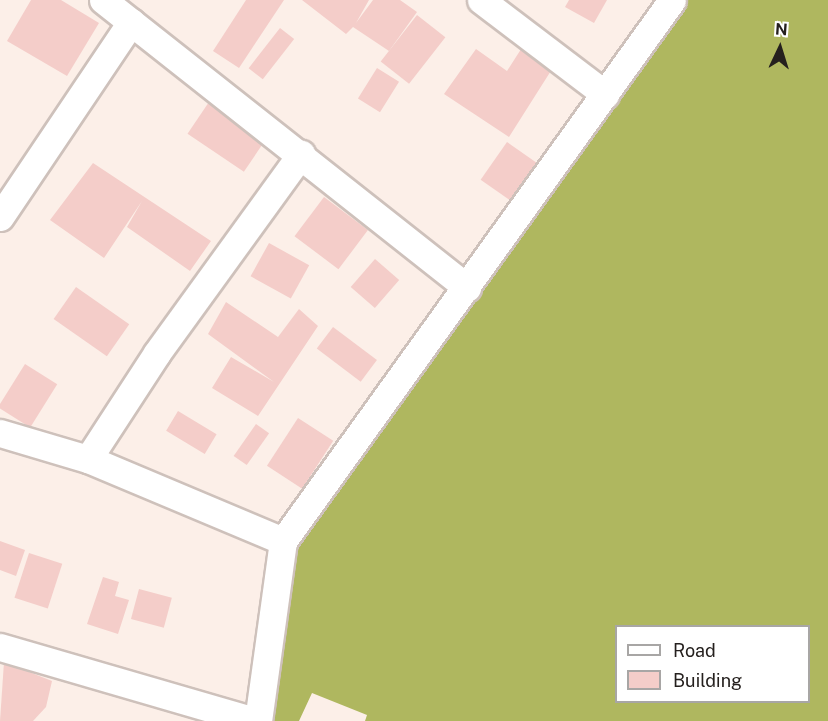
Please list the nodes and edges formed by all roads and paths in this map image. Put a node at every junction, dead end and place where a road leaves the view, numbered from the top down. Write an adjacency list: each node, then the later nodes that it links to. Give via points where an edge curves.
1 (103, 0): 4 (street)
2 (481, 0): 5 (street)
3 (672, 0): 5 (street)
4 (131, 22): 6 (street); 7 (street)
5 (605, 94): 8 (street)
6 (302, 154): 8 (street); 10 (street, via 157,353)
7 (0, 217)
8 (467, 287): 11 (street)
9 (0, 433): 10 (street)
10 (88, 459): 11 (street)
11 (283, 541): 13 (street)
12 (0, 647): 13 (street)
13 (256, 721)

